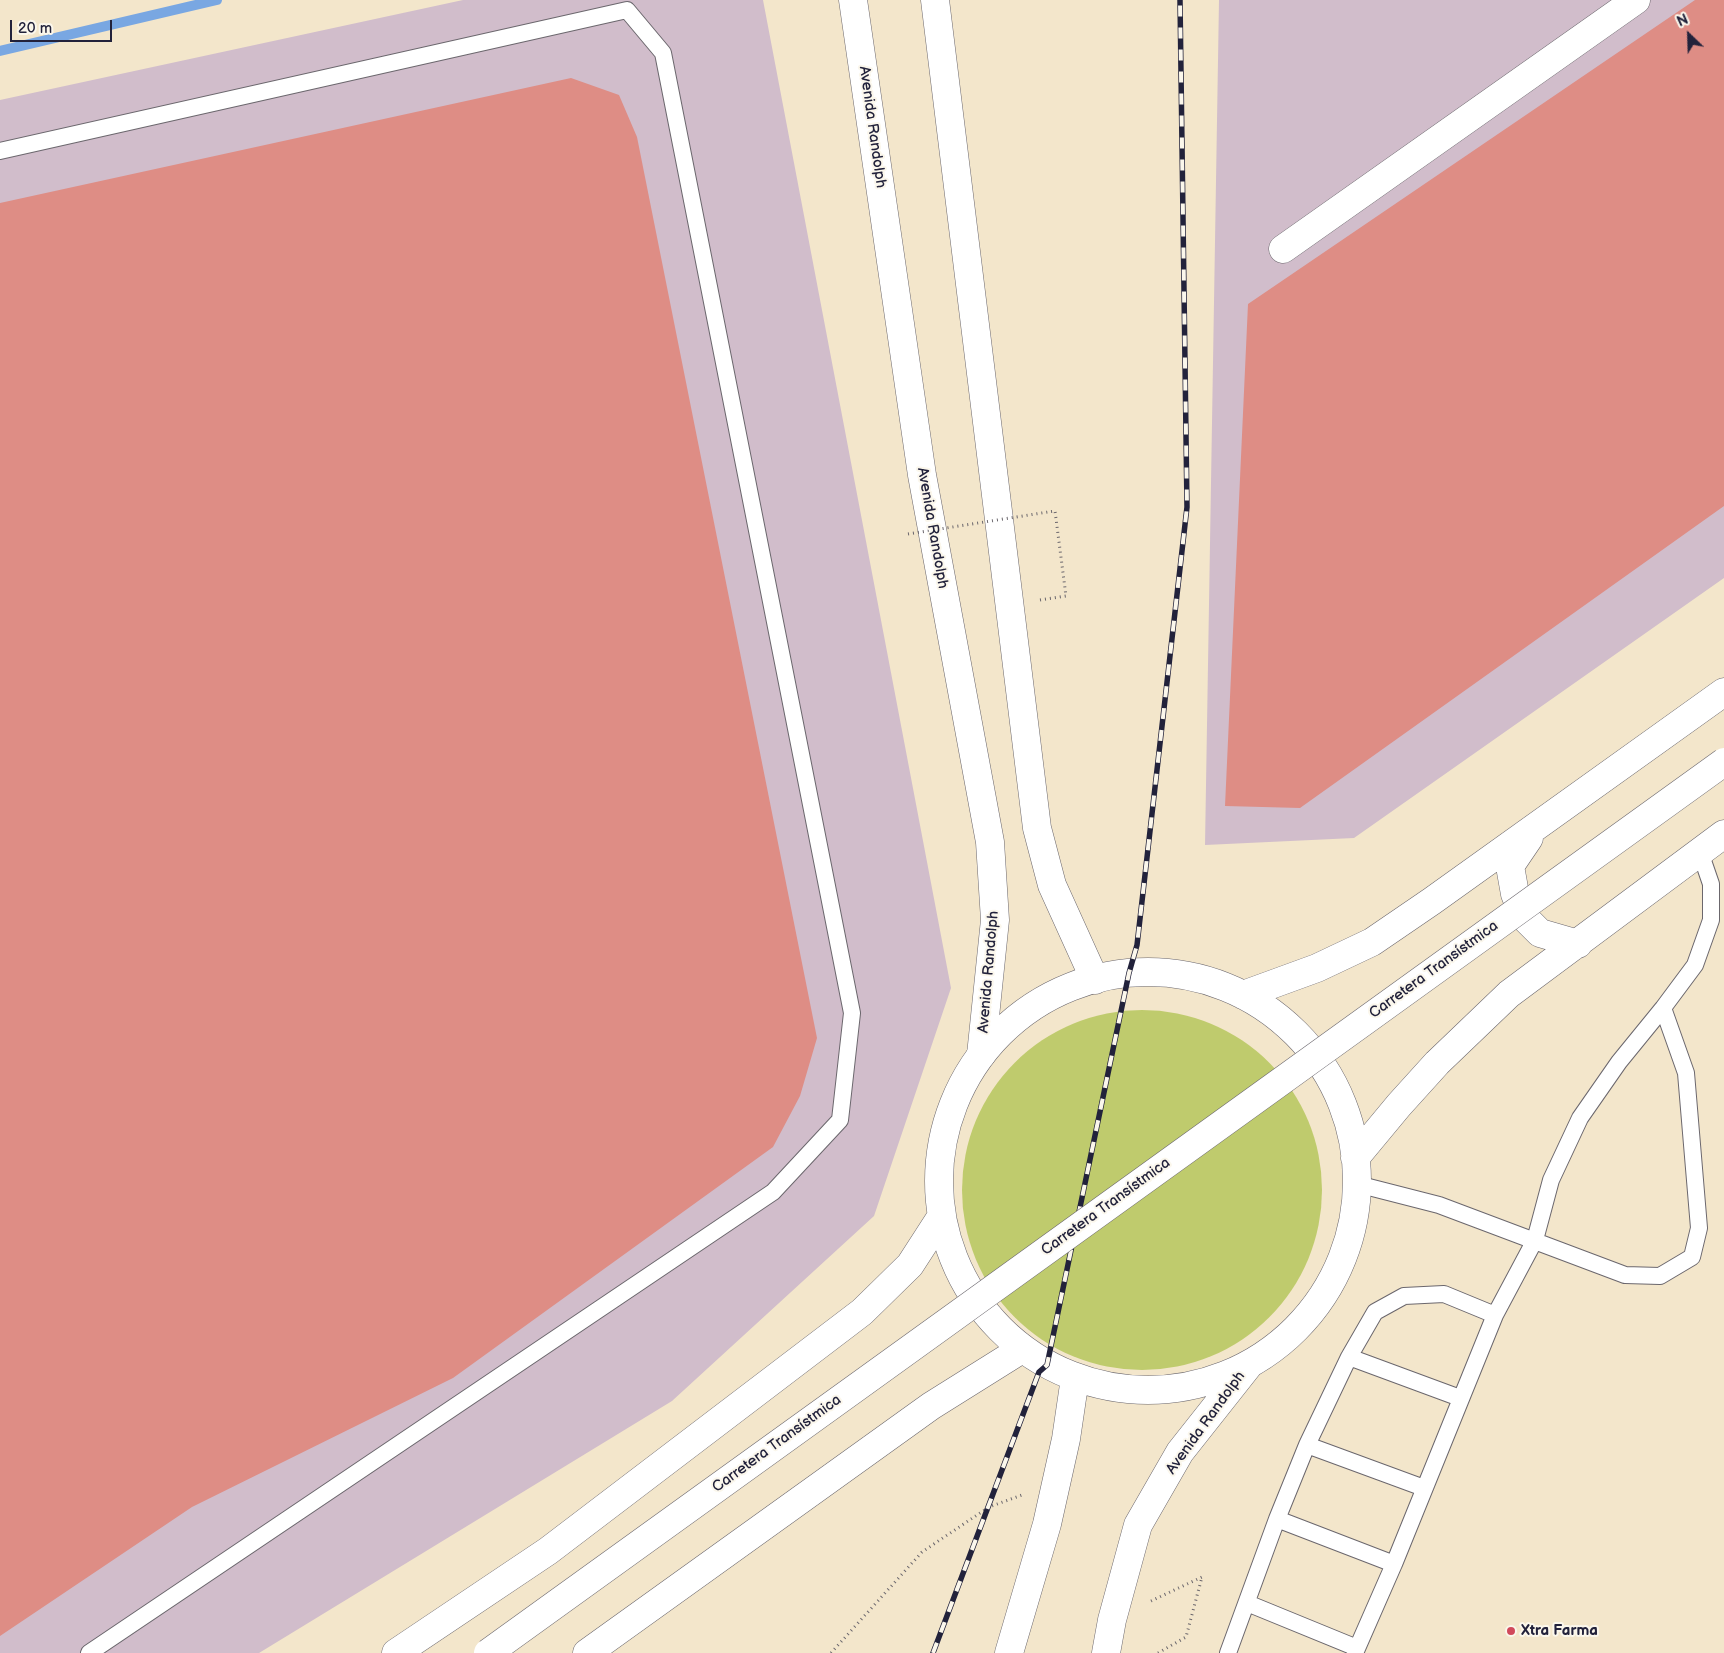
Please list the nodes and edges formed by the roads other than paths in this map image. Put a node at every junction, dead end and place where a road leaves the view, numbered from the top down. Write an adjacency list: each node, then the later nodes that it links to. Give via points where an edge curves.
1 (935, 0): 12 (main road, via 1037,828 1052,885)
2 (1636, 0): 5 (main road)
3 (854, 2): 15 (main road, Avenida Randolph, via 922,475 990,842 995,920)
4 (0, 151): 31 (lane, via 627,10 663,53 852,1013 840,1120 773,1192)
5 (1283, 249)
6 (1724, 692): 8 (main road)
7 (1724, 762): 33 (main road, Carretera Transístmica, bridge)
8 (1539, 824): 11 (main road, via 1510,866 1515,894 1524,917 1540,933); 13 (main road, via 1372,942 1317,968)
9 (1724, 834): 10 (main road)
10 (1700, 852): 11 (main road); 14 (lane, via 1711,884 1710,920 1695,964)
11 (1578, 944): 16 (main road, via 1509,994 1437,1062 1399,1105)
12 (1095, 980): 13 (main road, via 1129,973 1168,974 1206,980); 15 (main road, via 1052,996 1013,1022)
13 (1243, 994): 16 (main road, via 1282,1020 1314,1053 1339,1093 1353,1137)
14 (1663, 1008): 18 (lane, via 1619,1062 1580,1118 1551,1180); 18 (lane, via 1686,1073 1699,1228 1692,1257 1660,1276 1625,1275)
15 (982, 1055): 17 (main road, via 959,1092 944,1132 938,1175)
16 (1356, 1171): 18 (lane); 22 (main road, via 1349,1238 1328,1288 1294,1330)
17 (941, 1217): 20 (main road, via 951,1255 968,1290 992,1322); 32 (main road, via 910,1264 862,1312 548,1551)
18 (1535, 1240): 19 (lane)
19 (1495, 1315): 21 (lane, via 1444,1294 1404,1296 1375,1312); 24 (lane)
20 (1022, 1349): 23 (main road); 34 (main road, via 931,1406)
21 (1349, 1357): 24 (lane); 25 (lane)
22 (1250, 1364): 23 (main road, via 1208,1381 1164,1389 1119,1388); 36 (main road, Avenida Randolph, via 1180,1452 1138,1525)
23 (1075, 1378): 35 (main road, via 1066,1440 1047,1524)
24 (1460, 1398): 26 (lane)
25 (1307, 1445): 26 (lane); 27 (lane)
26 (1424, 1488): 28 (lane)
27 (1277, 1519): 28 (lane); 29 (lane)
28 (1394, 1564): 30 (lane)
29 (1247, 1603): 30 (lane); 37 (lane)
30 (1356, 1650)
31 (89, 1653)
32 (396, 1653)
33 (488, 1653)
34 (587, 1653)
35 (1009, 1653)
36 (1106, 1653)
37 (1228, 1653)

